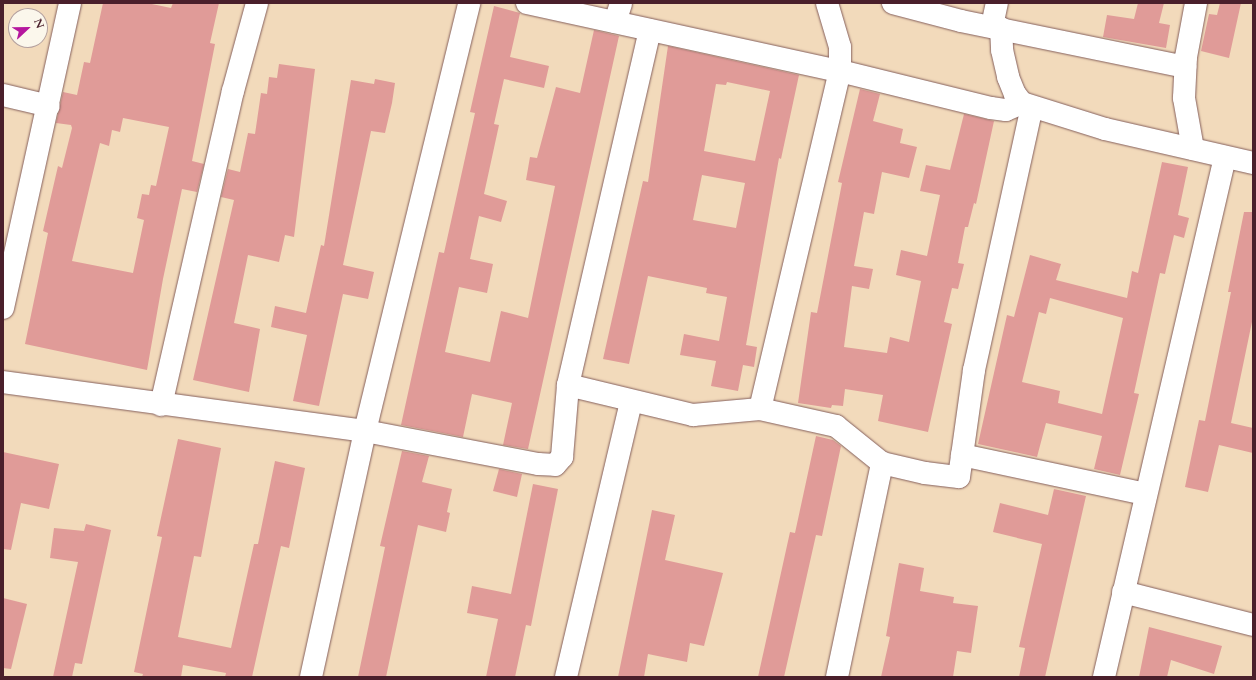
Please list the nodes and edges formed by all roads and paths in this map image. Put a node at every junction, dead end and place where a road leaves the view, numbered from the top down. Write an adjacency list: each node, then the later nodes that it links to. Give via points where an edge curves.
1 (70, 3): 16 (street)
2 (256, 3): 24 (street, via 233,91)
3 (469, 3): 26 (street)
4 (527, 3): 9 (street)
5 (827, 3): 13 (street, via 840,47)
6 (893, 3): 10 (street)
7 (997, 3): 10 (street)
8 (1196, 3): 12 (street)
9 (618, 13): 11 (street)
10 (996, 27): 12 (street); 15 (street, via 1014,94)
11 (650, 30): 13 (street); 22 (street)
12 (1185, 68): 17 (street, via 1185,116)
13 (840, 71): 15 (street, via 991,108 1006,110); 25 (street)
14 (3, 95): 16 (street)
15 (1027, 105): 17 (street, via 1105,128); 27 (street, via 974,370)
16 (49, 106): 20 (street)
17 (1193, 149): 18 (street)
18 (1225, 157): 19 (street); 29 (street)
19 (1253, 163)
20 (3, 308)
21 (3, 382): 24 (street)
22 (568, 385): 23 (street); 26 (street, via 562,457 555,465 538,464)
23 (631, 402): 25 (street, via 694,415); 33 (street)
24 (161, 405): 26 (street)
25 (760, 408): 28 (street, via 836,426)
26 (365, 431): 32 (street)
27 (962, 455): 28 (street, via 959,477 925,473); 29 (street)
28 (882, 463): 34 (street)
29 (1146, 494): 30 (street)
30 (1122, 592): 31 (street); 35 (street)
31 (1253, 625)
32 (311, 677)
33 (566, 677)
34 (837, 677)
35 (1104, 677)

